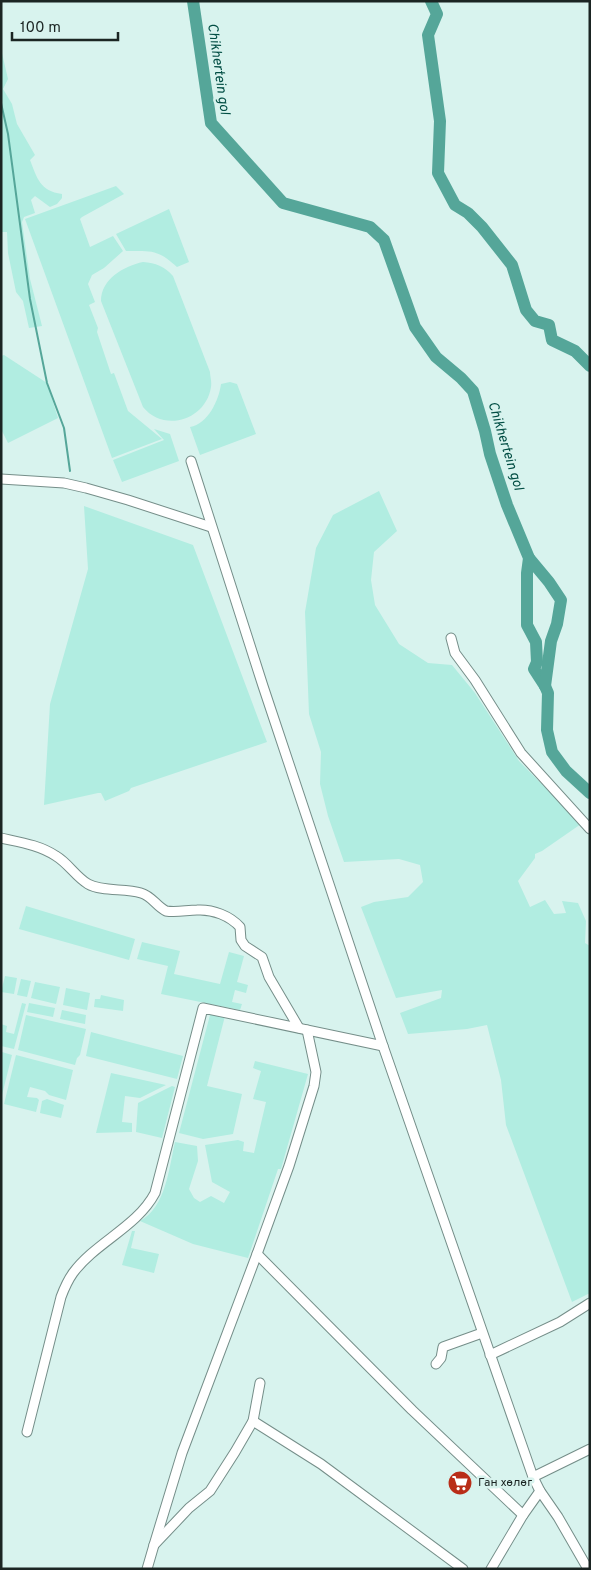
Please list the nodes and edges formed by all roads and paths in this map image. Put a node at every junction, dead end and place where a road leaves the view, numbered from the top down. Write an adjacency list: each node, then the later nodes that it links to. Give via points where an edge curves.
1 (191, 461): 3 (street)
2 (1, 479): 3 (street, via 64,483 86,488)
3 (211, 527): 8 (street)
4 (451, 638): 5 (street, via 455,653 521,753)
5 (590, 829)
6 (1, 838): 7 (street, via 56,855 88,884 143,893 166,911 200,910 234,921 240,927 245,946 262,957 269,976)
7 (302, 1029): 8 (street); 9 (street, via 316,1072 314,1086); 16 (street, via 203,1008 155,1193 149,1205 73,1273 61,1297)
8 (383, 1046): 11 (street)
9 (257, 1254): 20 (street, via 412,1410); 21 (street, via 182,1453)
10 (590, 1302): 12 (street, via 560,1322)
11 (482, 1333): 12 (street); 13 (street, via 443,1347)
12 (490, 1355): 18 (street)
13 (436, 1364)
14 (260, 1383): 15 (street)
15 (253, 1421): 21 (street, via 210,1491); 23 (street, via 321,1464)
16 (27, 1432)
17 (590, 1449): 18 (street)
18 (534, 1477): 19 (street)
19 (540, 1491): 20 (street); 25 (street)
20 (523, 1515): 24 (street)
21 (154, 1545): 22 (street)
22 (147, 1569)
23 (463, 1569)
24 (491, 1569)
25 (588, 1569)

